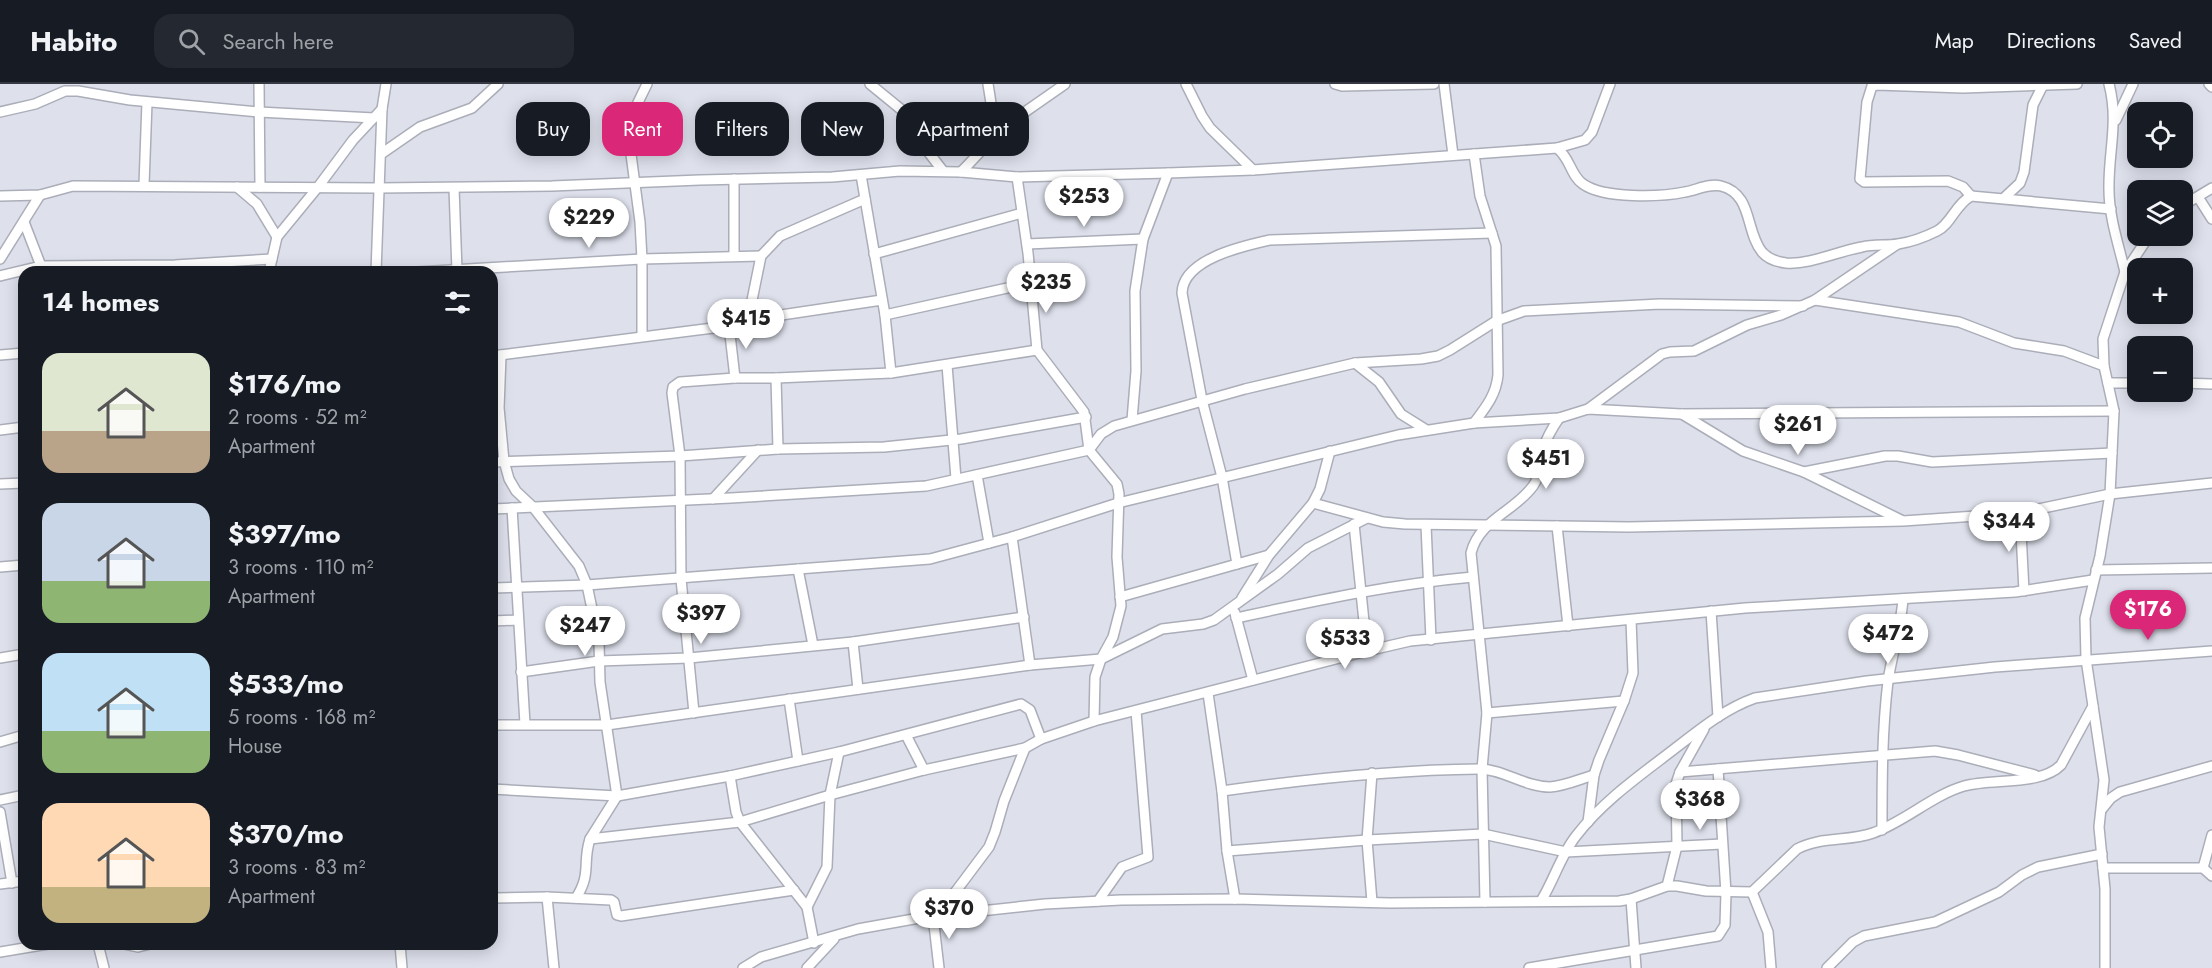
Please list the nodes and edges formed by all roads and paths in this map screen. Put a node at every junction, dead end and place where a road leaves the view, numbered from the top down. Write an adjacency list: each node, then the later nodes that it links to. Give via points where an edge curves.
1 (87, 84): 18 (street)
2 (259, 84): 24 (street)
3 (386, 84): 22 (street)
4 (498, 84): 28 (street, via 472,108 420,127)
5 (647, 84): 39 (street, via 628,132)
6 (870, 84): 33 (street, via 903,111 916,136)
7 (988, 84): 20 (street)
8 (1065, 84): 21 (street)
9 (1186, 84): 32 (street, via 1210,128)
10 (1335, 84): 11 (street)
11 (1434, 84)
12 (1444, 84): 30 (street)
13 (1611, 84): 27 (street, via 1592,132 1585,140)
14 (2077, 84): 17 (street)
15 (2109, 84): 26 (street)
16 (2133, 84): 26 (street)
17 (2043, 85): 49 (street, via 1872,86 1860,179 1956,182); 51 (street, via 2031,111 2024,172 2020,183)
18 (94, 94): 19 (street); 23 (street, via 65,91 35,104)
19 (147, 102): 24 (street); 40 (street)
20 (990, 102)
21 (1029, 109)
22 (382, 110): 25 (street); 28 (street)
23 (0, 112)
24 (259, 112): 25 (street); 42 (street)
25 (374, 118): 43 (street)
26 (2115, 123): 54 (street, via 2109,175)
27 (1557, 148): 29 (street); 62 (street, via 1580,182 1613,194 1670,195 1710,185 1734,192 1744,204 1763,253 1773,260 1799,263 1863,246)
28 (381, 154): 44 (street)
29 (1474, 154): 30 (street); 58 (street, via 1480,196)
30 (1453, 155): 32 (street)
31 (976, 156): 34 (street)
32 (1253, 170): 35 (street)
33 (943, 171): 34 (street); 36 (street)
34 (961, 172): 37 (street)
35 (1168, 173): 37 (street); 60 (street)
36 (861, 175): 38 (street); 52 (street)
37 (1017, 177): 55 (street)
38 (734, 179): 39 (street); 65 (street)
39 (634, 183): 45 (street); 69 (street)
40 (144, 186): 41 (street); 47 (street, via 73,186)
41 (237, 187): 42 (street); 59 (street, via 257,204)
42 (260, 187): 43 (street)
43 (318, 187): 44 (street); 59 (street)
44 (379, 188): 45 (street); 73 (street)
45 (454, 188): 74 (street)
46 (2212, 188): 50 (street)
47 (40, 195): 48 (street); 57 (street)
48 (0, 196)
49 (1971, 196): 51 (street); 62 (street, via 1940,230)
50 (2198, 197): 53 (street); 56 (street)
51 (2004, 198): 54 (street)
52 (865, 199): 64 (street); 66 (street, via 780,236)
53 (2193, 200)
54 (2111, 209): 77 (street)
55 (1022, 213): 61 (street); 64 (street)
56 (2212, 219)
57 (24, 222): 67 (street); 70 (street)
58 (1492, 233): 85 (street, via 1497,260); 102 (street, via 1270,240 1198,266 1187,276 1182,293)
59 (277, 237): 68 (street)
60 (1143, 239): 61 (street); 108 (street, via 1135,291)
61 (1027, 244): 79 (street)
62 (1897, 244): 81 (street)
63 (2142, 246): 77 (street)
64 (874, 254): 80 (street)
65 (734, 255): 66 (street); 69 (street)
66 (762, 256): 84 (street)
67 (0, 259)
68 (272, 259): 71 (street); 72 (street)
69 (642, 260): 75 (street); 87 (street)
70 (41, 266)
71 (197, 266)
72 (270, 266)
73 (376, 266)
74 (457, 266)
75 (498, 269)
76 (18, 272): 78 (street)
77 (2125, 272): 94 (street, via 2103,339)
78 (0, 276)
79 (1030, 283): 83 (street); 88 (street)
80 (882, 300): 83 (street); 84 (street)
81 (1815, 300): 82 (street); 94 (street, via 1959,322 2014,344 2064,351)
82 (1803, 306): 85 (street, via 1660,304 1535,309); 103 (street, via 1747,325 1694,351 1662,354)
83 (885, 315): 95 (street)
84 (748, 320): 86 (street)
85 (1496, 321): 92 (street, via 1438,356); 109 (street, via 1497,388)
86 (729, 326): 87 (street); 96 (street)
87 (642, 336): 90 (street)
88 (1037, 350): 93 (street); 106 (street)
89 (18, 354): 91 (street)
90 (498, 355)
91 (0, 356)
92 (1355, 363): 102 (street); 112 (street, via 1379,382 1401,414)
93 (947, 365): 95 (street); 114 (street)
94 (2104, 366): 98 (street)
95 (891, 373): 97 (street)
96 (735, 378): 97 (street); 120 (street, via 680,382 673,387)
97 (776, 378): 115 (street)
98 (2108, 383): 99 (street); 104 (street)
99 (2127, 383)
100 (2193, 383): 101 (street)
101 (2212, 384)
102 (1202, 400): 108 (street); 125 (street)
103 (1588, 409): 105 (street); 107 (street)
104 (2114, 411): 105 (street); 119 (street)
105 (1681, 414): 123 (street, via 1743,451)
106 (1086, 417): 114 (street); 117 (street)
107 (1559, 418): 109 (street); 145 (street, via 1543,449 1533,486)
108 (1132, 420): 117 (street, via 1101,434)
109 (1474, 423): 112 (street)
110 (498, 426): 121 (street)
111 (18, 428): 113 (street)
112 (1425, 429): 118 (street)
113 (0, 430)
114 (953, 440): 115 (street, via 861,449); 127 (street)
115 (778, 449): 116 (street)
116 (758, 450): 120 (street); 133 (street)
117 (1089, 450): 124 (street); 135 (street, via 1117,484)
118 (1330, 451): 125 (street); 136 (street)
119 (2112, 453): 123 (street, via 1932,462 1885,456); 132 (street)
120 (680, 456): 121 (street); 134 (street)
121 (504, 460): 122 (street); 137 (street, via 512,485)
122 (498, 461)
123 (1804, 472): 142 (street)
124 (977, 475): 127 (street); 148 (street)
125 (1222, 477): 135 (street); 150 (street)
126 (2212, 477): 129 (street)
127 (956, 479): 133 (street, via 926,486)
128 (18, 483): 130 (street)
129 (2212, 483): 131 (street); 132 (street)
130 (0, 484)
131 (2212, 492)
132 (2110, 494): 140 (street); 155 (street)
133 (713, 499): 134 (street)
134 (680, 500): 137 (street); 157 (street)
135 (1118, 503): 147 (street); 165 (street)
136 (1313, 503): 141 (street); 149 (street)
137 (533, 507): 138 (street); 160 (street, via 579,566)
138 (512, 508): 139 (street); 161 (street)
139 (498, 509)
140 (2020, 513): 142 (street); 164 (street)
141 (1367, 518): 143 (street); 144 (street)
142 (1903, 521): 146 (street)
143 (1354, 524): 163 (street); 167 (street, via 1308,548)
144 (1426, 525): 145 (street); 159 (street)
145 (1485, 526): 146 (street); 156 (street, via 1471,553)
146 (1557, 526): 174 (street)
147 (1012, 537): 148 (street); 169 (street)
148 (989, 543): 154 (street, via 930,559)
149 (1269, 555): 150 (street); 167 (street)
150 (1238, 564): 165 (street)
151 (18, 567): 153 (street)
152 (2212, 568): 155 (street)
153 (2, 569)
154 (798, 569): 157 (street); 178 (street)
155 (2096, 570): 158 (street)
156 (1473, 577): 159 (street); 175 (street)
157 (681, 579): 160 (street); 183 (street)
158 (2093, 580): 164 (street); 185 (street, via 2085,618)
159 (1428, 581): 163 (street); 176 (street)
160 (587, 585): 161 (street); 186 (street)
161 (515, 586): 162 (street); 171 (street)
162 (498, 587)
163 (1360, 591): 170 (street); 179 (street)
164 (2024, 591): 166 (street)
165 (1120, 597): 184 (street, via 1113,637)
166 (1903, 599): 168 (street); 189 (street)
167 (1236, 605): 170 (street); 184 (street, via 1214,620 1162,629)
168 (1711, 611): 172 (street); 199 (street)
169 (1024, 617): 177 (street); 187 (street)
170 (1236, 618): 190 (street)
171 (518, 620): 173 (street); 188 (street)
172 (1631, 620): 174 (street); 194 (street, via 1633,673)
173 (498, 621)
174 (1568, 626): 175 (street)
175 (1480, 636): 176 (street); 198 (street)
176 (1431, 640): 179 (street)
177 (853, 642): 178 (street); 191 (street)
178 (813, 645): 183 (street)
179 (1367, 651): 190 (street)
180 (2212, 651): 185 (street)
181 (18, 655): 182 (street)
182 (0, 658)
183 (689, 658): 186 (street); 197 (street)
184 (1101, 659): 187 (street); 200 (street, via 1095,677)
185 (2086, 659): 189 (street); 195 (street)
186 (599, 661): 188 (street); 203 (street)
187 (1030, 665): 191 (street)
188 (521, 672): 201 (street)
189 (1888, 679): 199 (street, via 1755,698); 211 (street)
190 (1253, 680): 192 (street)
191 (858, 689): 193 (street)
192 (1208, 693): 196 (street); 223 (street)
193 (789, 699): 197 (street); 212 (street)
194 (1624, 701): 198 (street); 219 (street)
195 (2093, 706): 221 (street, via 2061,765); 228 (street, via 2104,780)
196 (1136, 711): 200 (street); 257 (street, via 1148,857 1122,867)
197 (694, 713): 203 (street)
198 (1486, 713): 214 (street)
199 (1718, 717): 204 (street)
200 (1094, 721): 207 (street)
201 (525, 724): 202 (street); 203 (street)
202 (498, 725)
203 (607, 725): 226 (street)
204 (1706, 725): 217 (street); 231 (street, via 1631,782)
205 (906, 735): 207 (street, via 1021,704 1030,710); 210 (street); 216 (street)
206 (18, 737): 208 (street)
207 (1041, 740): 209 (street)
208 (0, 742)
209 (1025, 748): 216 (street); 262 (street, via 989,847 953,895)
210 (839, 752): 212 (street); 224 (street)
211 (1881, 755): 215 (street); 221 (street, via 1935,751); 232 (street)
212 (798, 761): 220 (street)
213 (2212, 766): 228 (street, via 2120,792)
214 (1482, 769): 218 (street); 219 (street, via 1551,787); 233 (street)
215 (1718, 769): 217 (street); 237 (street)
216 (924, 770): 224 (street)
217 (1680, 772): 238 (street, via 1675,795)
218 (1372, 773): 223 (street); 236 (street)
219 (1594, 775): 231 (street)
220 (730, 776): 226 (street); 230 (street)
221 (2043, 777): 232 (street, via 1981,781 1960,787)
222 (498, 789): 226 (street)
223 (1222, 791): 239 (street)
224 (830, 795): 230 (street); 261 (street, via 827,867)
225 (18, 796): 227 (street)
226 (617, 796): 235 (street)
227 (0, 800)
228 (2101, 809): 241 (street)
229 (0, 812): 246 (street)
230 (740, 822): 235 (street); 249 (street)
231 (1588, 822): 240 (street)
232 (1882, 830): 251 (street, via 1804,845)
233 (1483, 834): 236 (street); 240 (street); 260 (street)
234 (2212, 835): 243 (street)
235 (590, 839): 254 (street, via 584,886)
236 (1367, 840): 239 (street); 259 (street)
237 (1722, 844): 238 (street); 250 (street)
238 (1677, 846): 240 (street); 248 (street)
239 (1227, 851): 255 (street)
240 (1566, 852): 258 (street)
241 (2102, 854): 242 (street); 279 (street, via 2038,867 1999,892 1935,922 1864,936)
242 (2103, 868): 243 (street); 280 (street)
243 (2204, 868): 244 (street)
244 (2212, 876)
245 (18, 882): 246 (street)
246 (12, 883): 247 (street)
247 (0, 884)
248 (1667, 886): 250 (street); 256 (street)
249 (794, 890): 254 (street, via 621,916 611,900); 261 (street)
250 (1726, 892): 251 (street); 268 (street, via 1725,925 1718,936)
251 (1752, 892): 278 (street, via 1768,932)
252 (547, 897): 253 (street); 254 (street); 272 (street)
253 (498, 898)
254 (576, 898)
255 (1235, 899): 257 (street); 259 (street)
256 (1631, 899): 258 (street); 268 (street)
257 (1098, 901): 262 (street)
258 (1541, 901): 260 (street)
259 (1372, 902): 260 (street)
260 (1485, 902)
261 (807, 907): 264 (street)
262 (929, 917): 263 (street, via 858,929); 275 (street)
263 (835, 937): 264 (street); 274 (street)
264 (814, 942): 273 (street, via 761,957)
265 (18, 949): 269 (street)
266 (100, 950): 270 (street)
267 (400, 950): 271 (street)
268 (1634, 951): 276 (street); 277 (street)
269 (0, 952)
270 (104, 968)
271 (402, 968)
272 (554, 968)
273 (743, 968)
274 (807, 968)
275 (939, 968)
276 (1529, 968)
277 (1636, 968)
278 (1771, 968)
279 (1827, 968)
280 (2105, 968)

